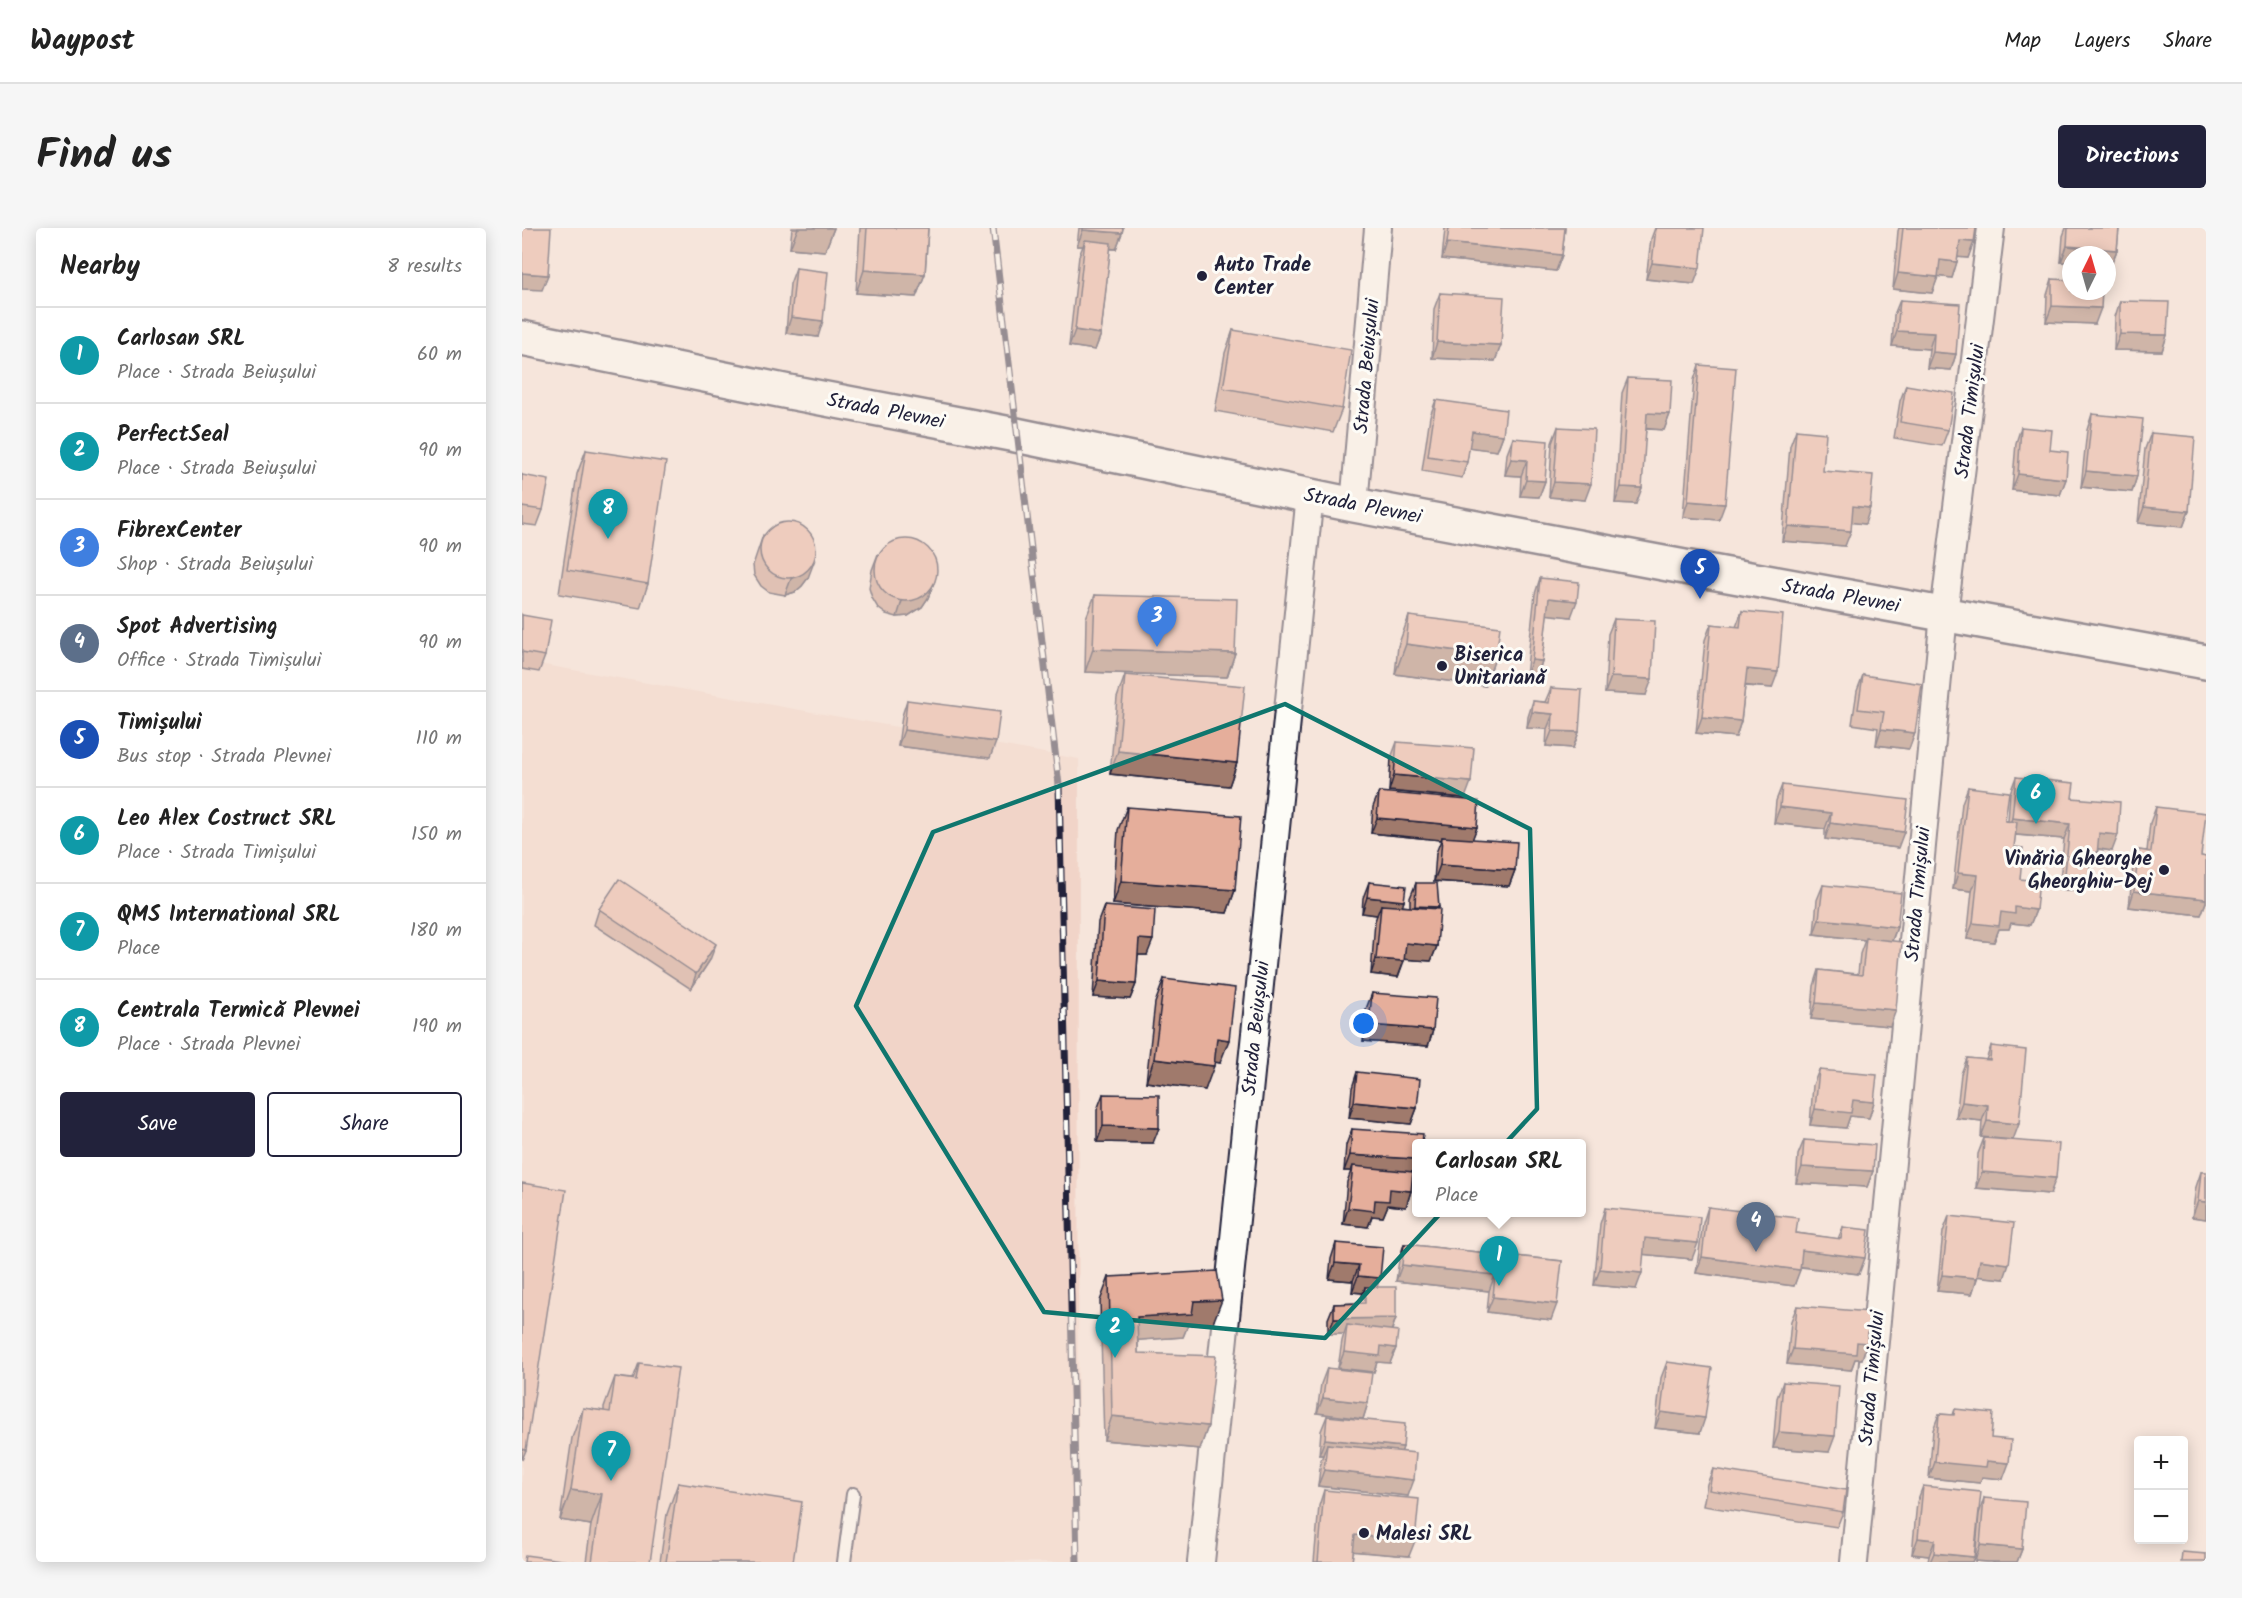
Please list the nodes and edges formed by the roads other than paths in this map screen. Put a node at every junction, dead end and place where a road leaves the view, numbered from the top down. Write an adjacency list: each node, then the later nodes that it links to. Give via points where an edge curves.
1 (1378, 228): 5 (street, Strada Beiușului)
2 (1991, 228): 6 (street, Strada Timișului)
3 (522, 338): 4 (main road, Strada Plevnei)
4 (1310, 495): 5 (main road, Strada Plevnei); 10 (street, Strada Beiușului)
5 (1354, 505): 6 (main road, Strada Plevnei)
6 (1944, 614): 7 (main road, Strada Plevnei); 11 (street, Strada Timișului)
7 (2206, 662)
8 (853, 1494): 9 (lane)
9 (844, 1562)
10 (1201, 1562)
11 (1854, 1562)

